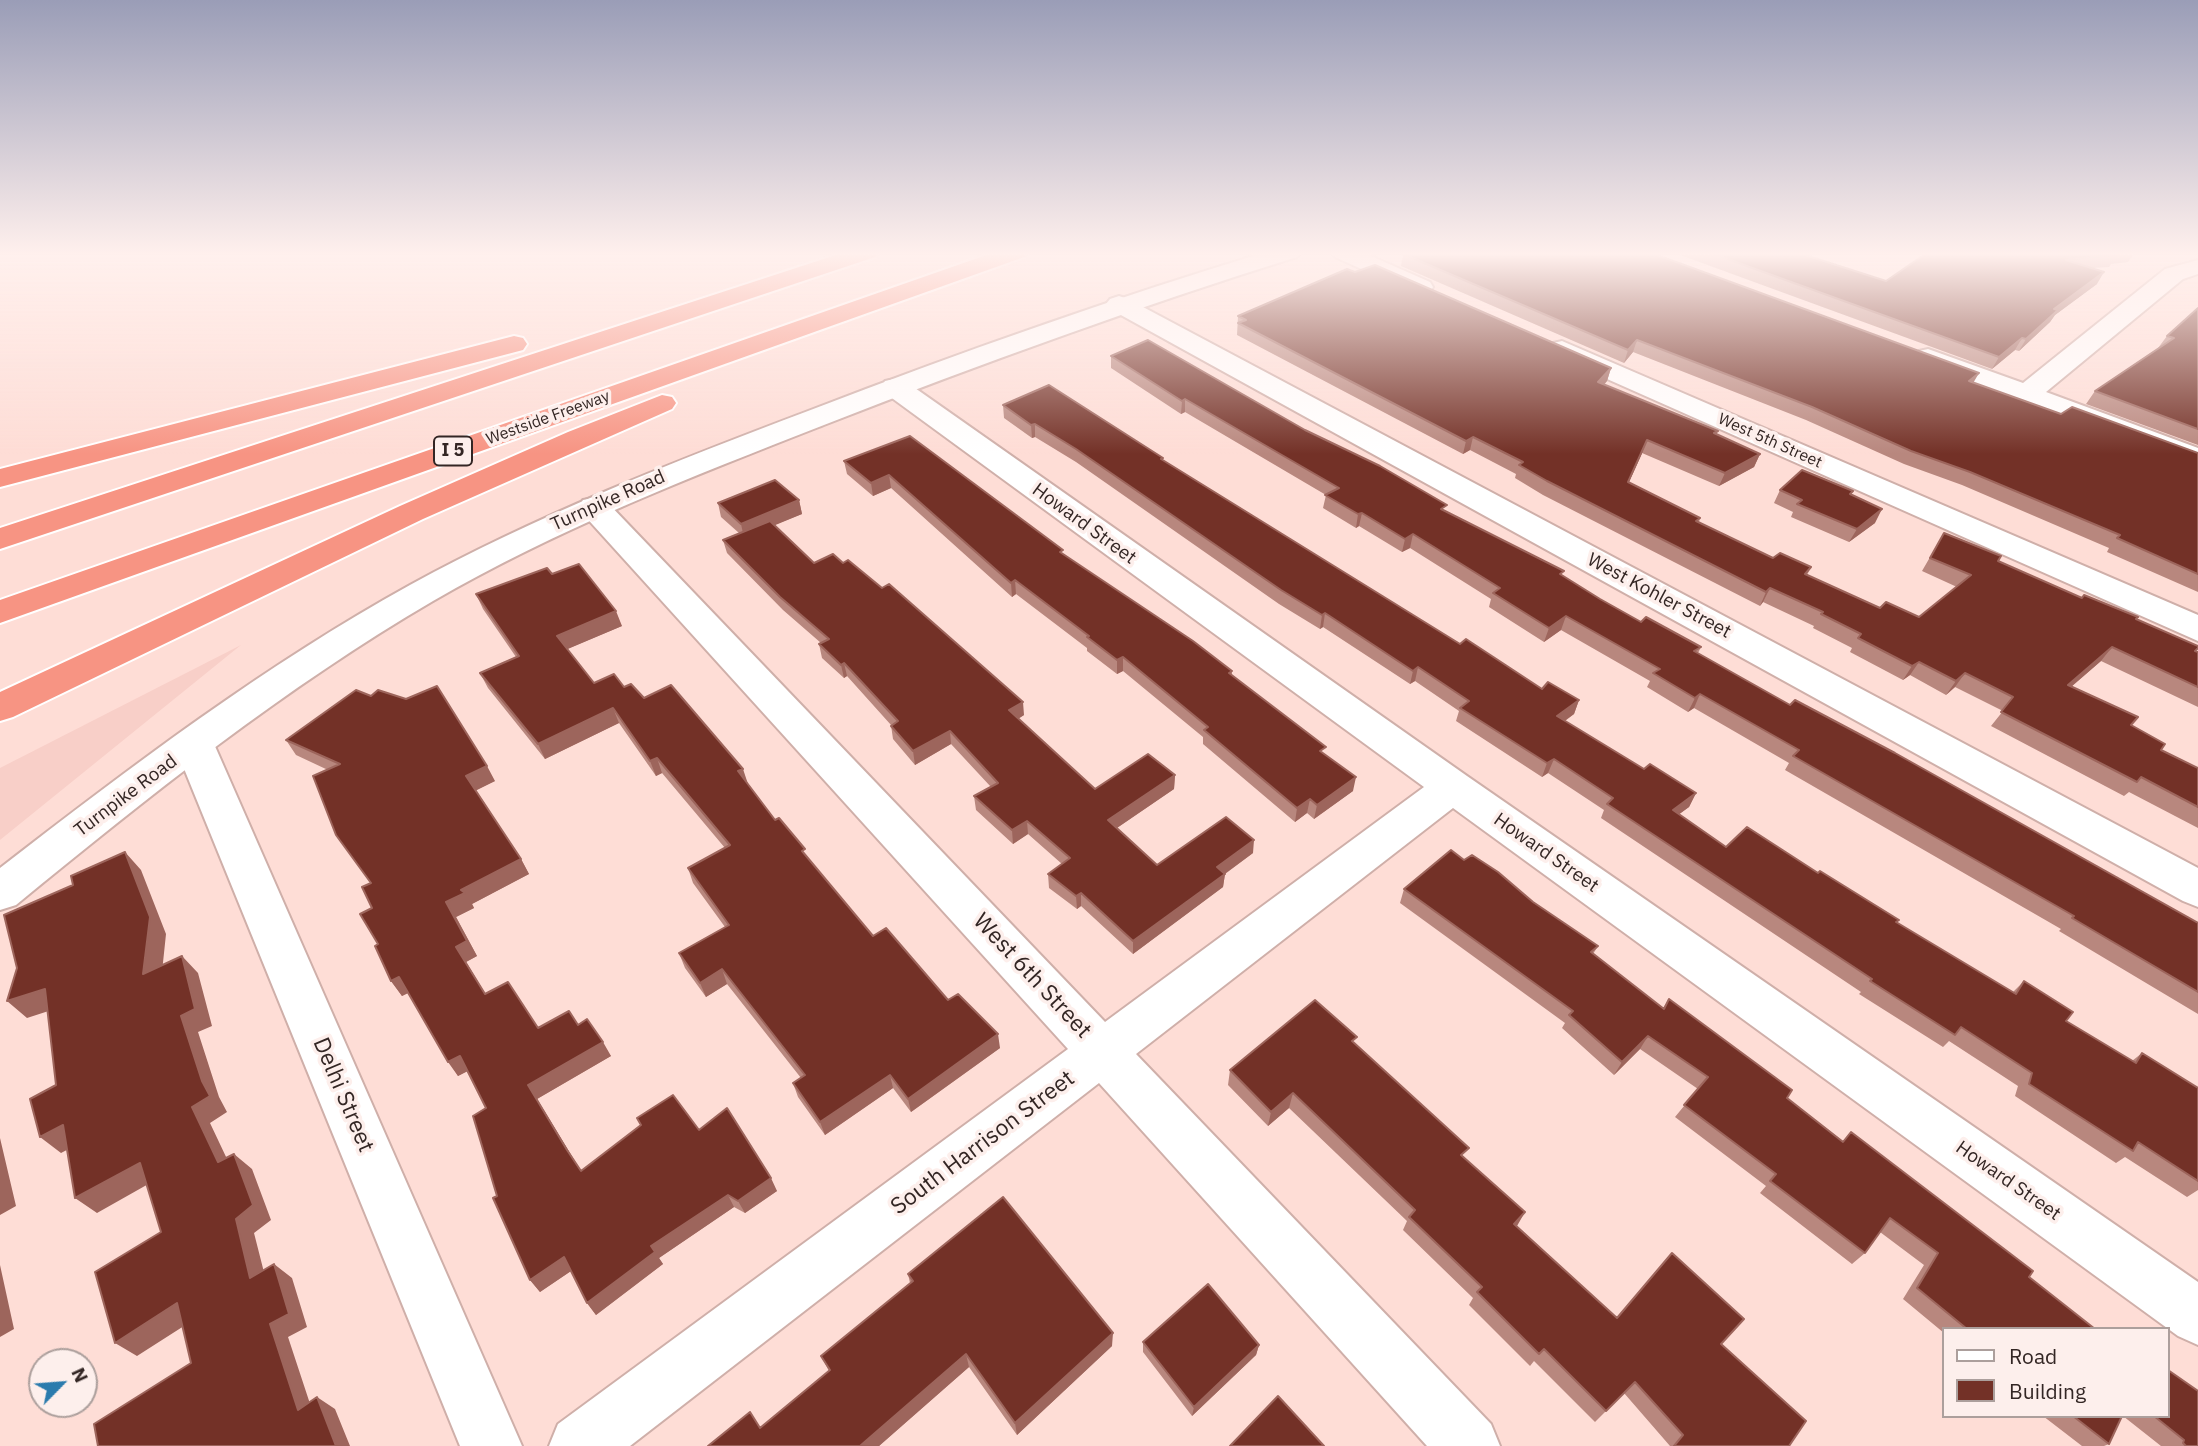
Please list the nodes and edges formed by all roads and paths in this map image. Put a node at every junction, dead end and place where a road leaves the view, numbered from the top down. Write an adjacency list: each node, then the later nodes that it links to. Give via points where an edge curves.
1 (600, 319): 13 (highway)
2 (662, 319): 15 (highway)
3 (824, 319): 16 (highway, Westside Freeway / I 5)
4 (858, 319): 18 (highway, via 530,459)
5 (1077, 319): 10 (street, Turnpike Road)
6 (1148, 319): 21 (street, West Kohler Street)
7 (2118, 319): 11 (street)
8 (1540, 339): 17 (street, West 5th Street)
9 (1899, 346): 11 (street)
10 (895, 387): 14 (street, Turnpike Road); 20 (street, Howard Street)
11 (2026, 394): 12 (street)
12 (2198, 458)
13 (0, 478)
14 (594, 507): 19 (street, Turnpike Road, via 419,595 322,654); 23 (street, West 6th Street)
15 (0, 539)
16 (0, 611)
17 (2198, 629)
18 (0, 708)
19 (194, 744): 22 (street, Turnpike Road); 25 (street, Delhi Street)
20 (1453, 787): 23 (street, South Harrison Street); 24 (street, Howard Street)
21 (2198, 889)
22 (0, 892)
23 (1103, 1053): 26 (street, South Harrison Street); 27 (street, West 6th Street)
24 (2198, 1315)
25 (491, 1446)
26 (580, 1446)
27 (1469, 1446)

